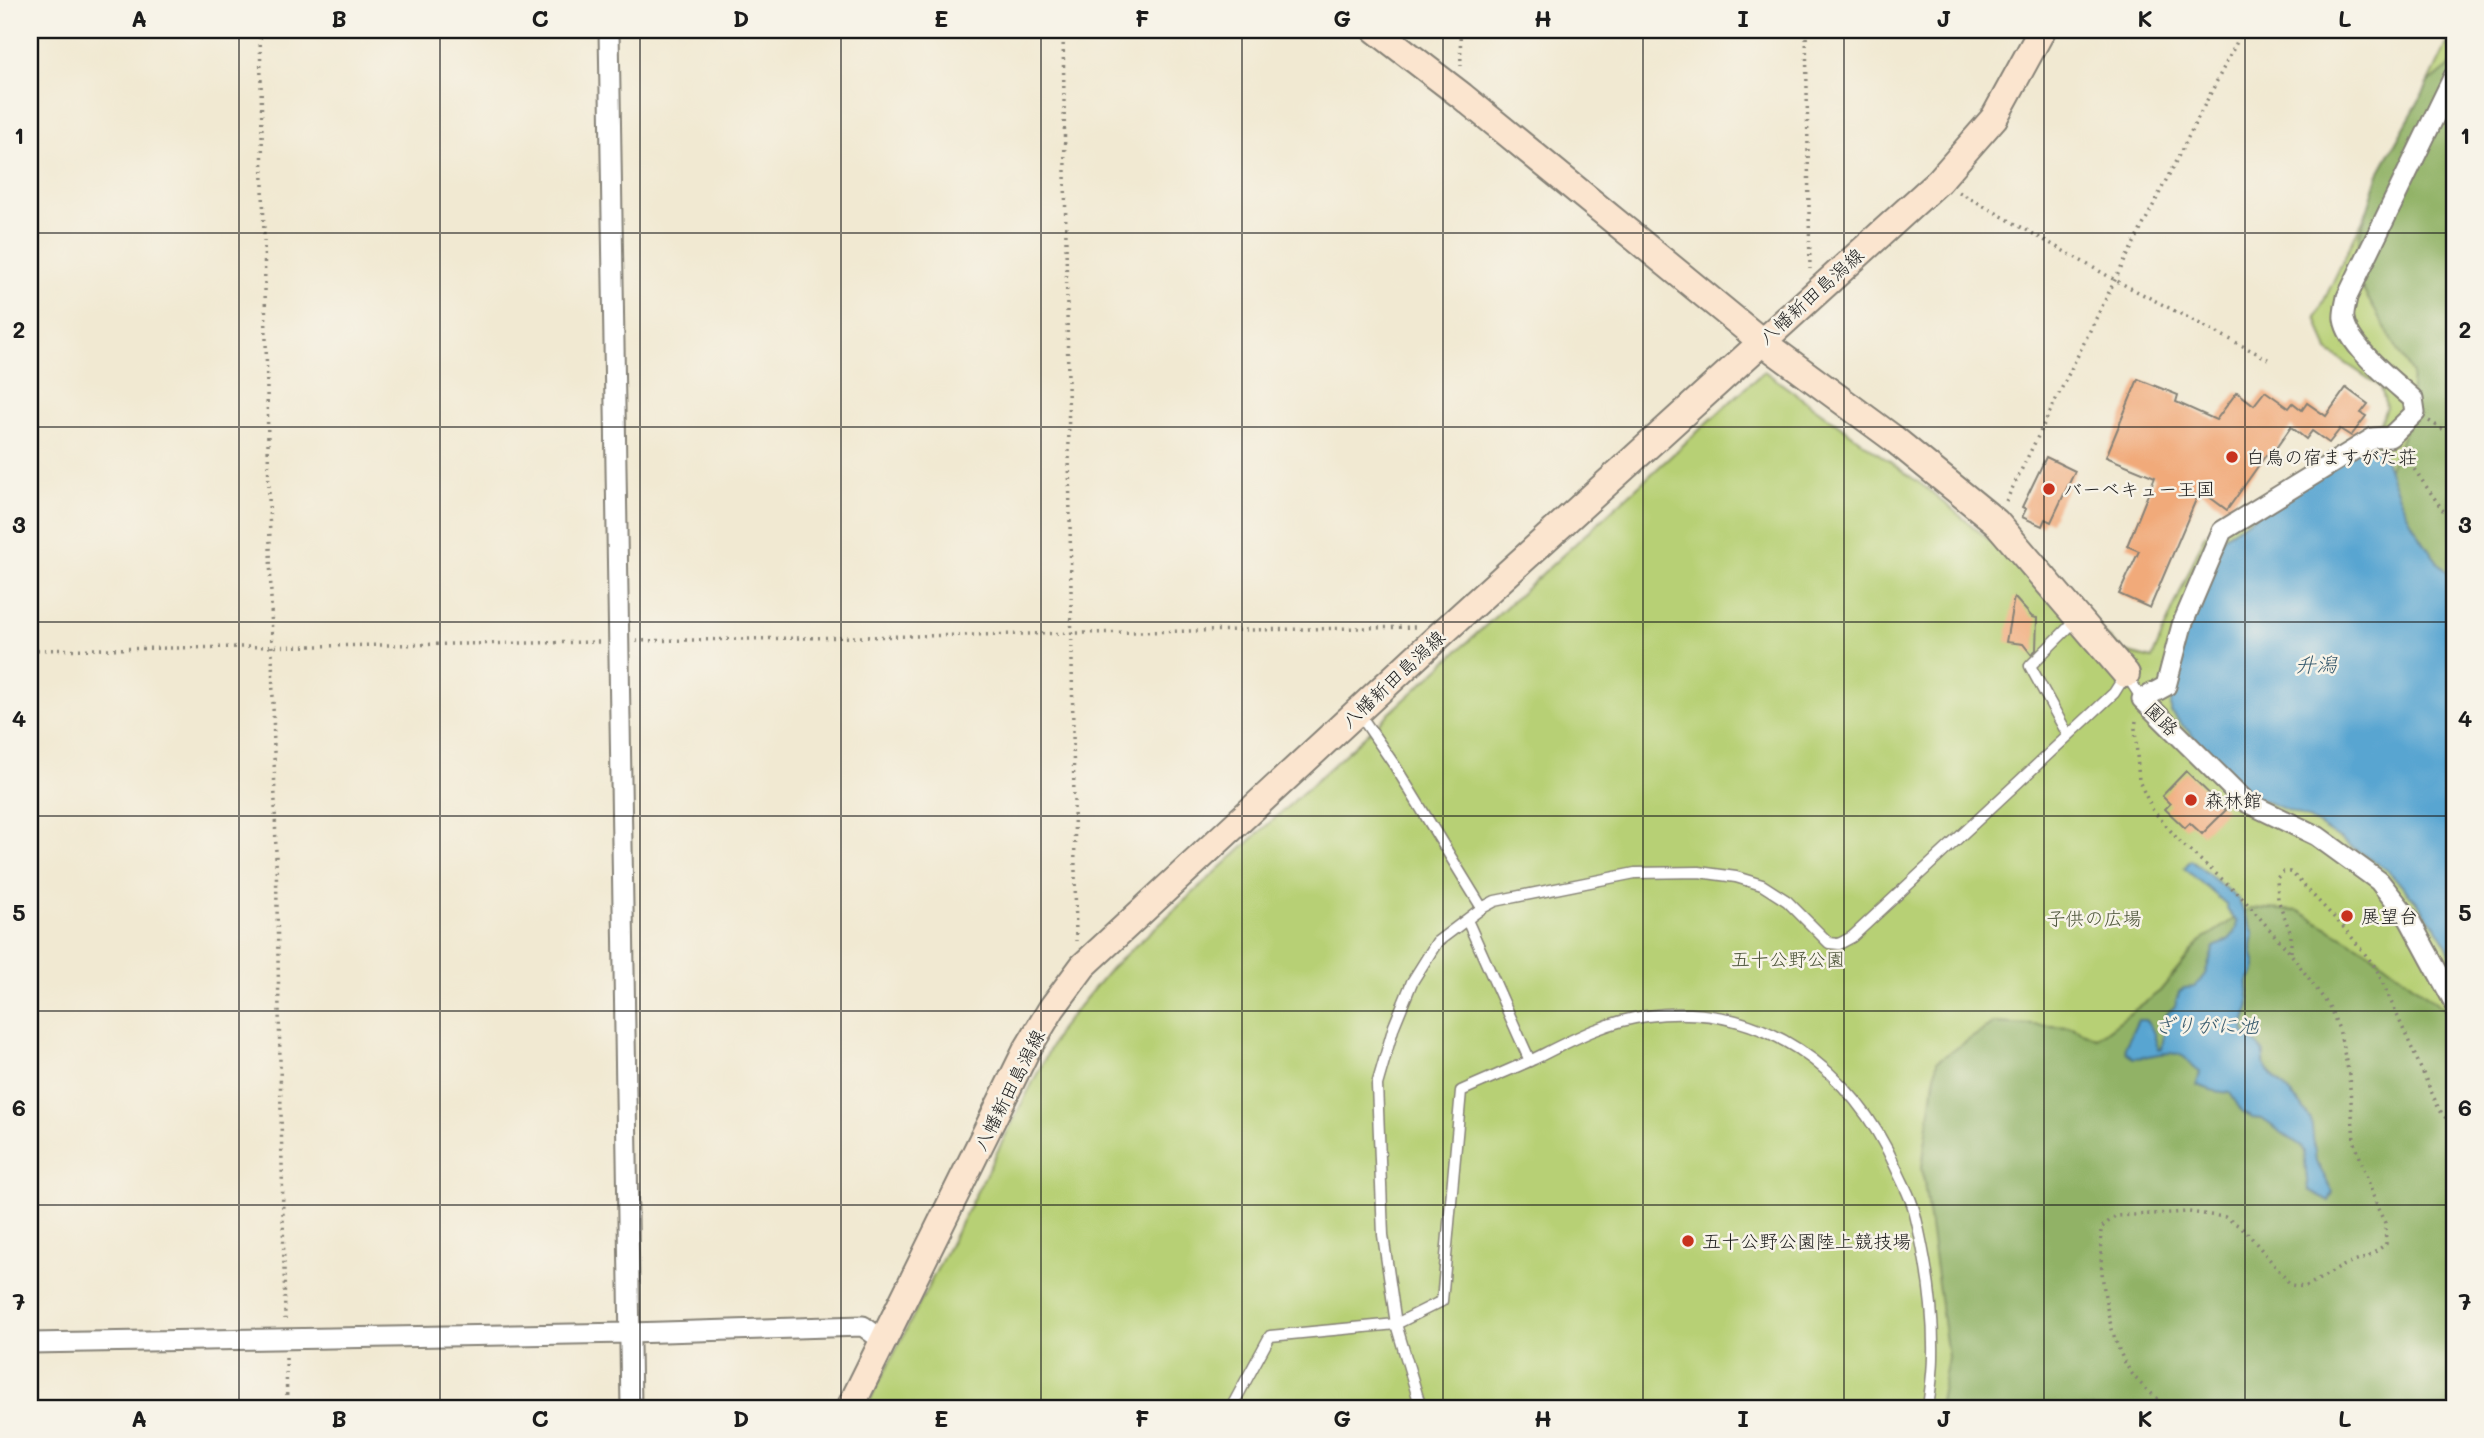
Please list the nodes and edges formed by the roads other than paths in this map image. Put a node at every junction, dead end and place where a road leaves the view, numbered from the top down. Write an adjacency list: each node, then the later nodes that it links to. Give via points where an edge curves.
1 (609, 30): 16 (street)
2 (1376, 30): 5 (main road)
3 (2042, 30): 5 (main road, 八幡新田島潟線, via 1994,118 1939,181)
4 (2454, 76): 8 (street, 園路, via 2347,297 2344,318 2354,340 2413,399 2415,413 2390,436 2373,438 2222,531 2182,625 2166,687)
5 (1761, 341): 6 (main road, via 1894,439 1996,522); 9 (main road, 八幡新田島潟線)
6 (2078, 618): 7 (main road); 10 (lane, via 2030,666)
7 (2126, 674): 8 (lane); 10 (lane, via 2114,693)
8 (2142, 699): 13 (street, 園路, via 2246,802 2317,836 2379,881 2409,919)
9 (1358, 711): 11 (lane); 17 (main road, 八幡新田島潟線, via 1083,966 1026,1051)
10 (2068, 735): 11 (lane, via 1852,937 1839,944 1829,943 1787,901 1762,885 1699,872 1635,873 1495,901)
11 (1482, 908): 12 (lane)
12 (1466, 920): 14 (lane); 15 (lane, via 1437,942 1412,982 1377,1085 1383,1235)
13 (2454, 1002)
14 (1530, 1060): 15 (lane, via 1461,1091 1442,1301); 23 (lane, via 1591,1030 1646,1016 1706,1014 1797,1046 1836,1077 1889,1152 1915,1212 1930,1299 1933,1356)
15 (1396, 1324): 21 (lane, via 1270,1336); 22 (lane)
16 (630, 1333): 17 (street, via 863,1326); 18 (street); 19 (street)
17 (882, 1340): 20 (main road, 八幡新田島潟線)
18 (30, 1343)
19 (631, 1408)
20 (850, 1408)
21 (1231, 1408)
22 (1421, 1408)
23 (1928, 1408)

